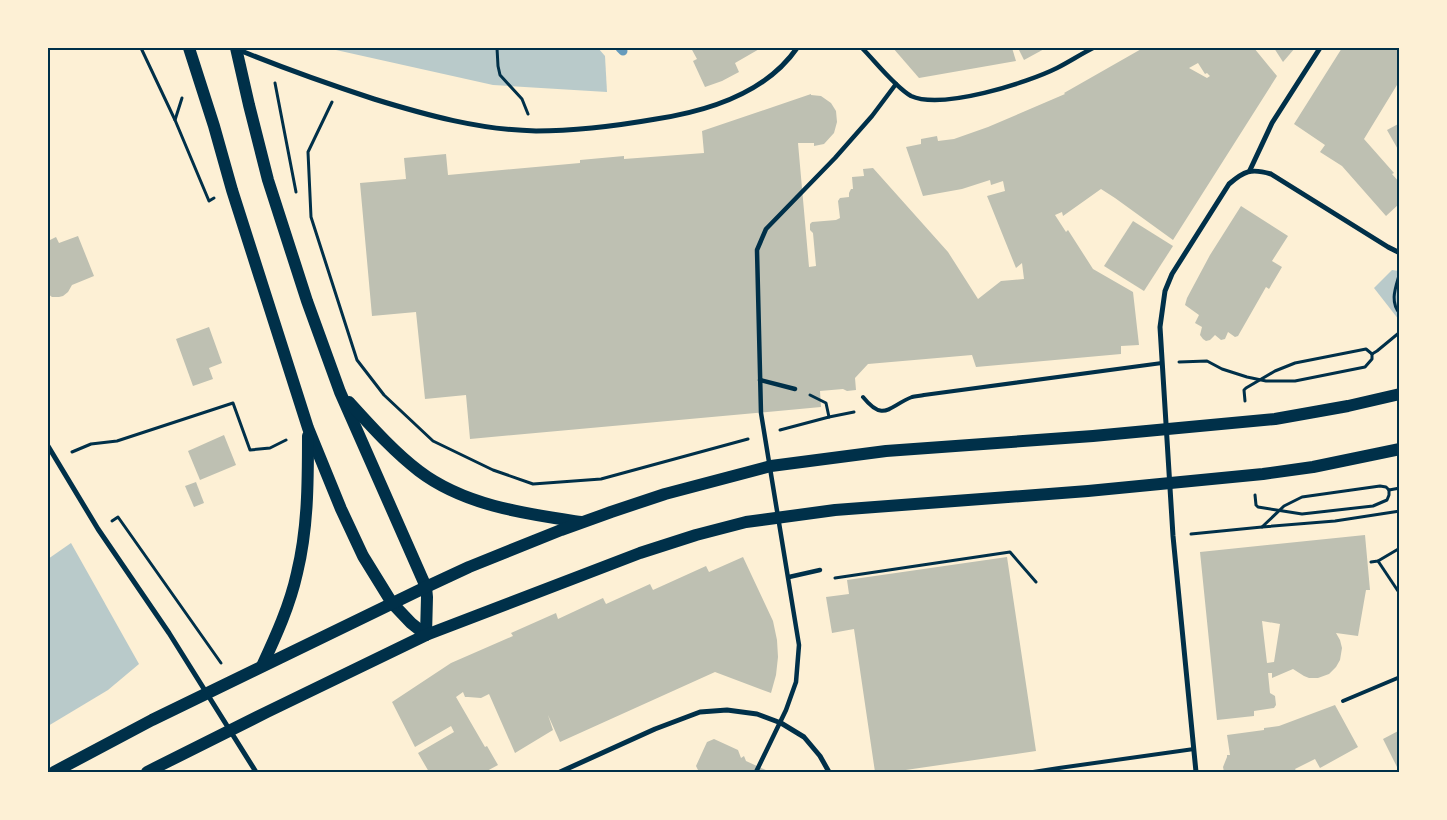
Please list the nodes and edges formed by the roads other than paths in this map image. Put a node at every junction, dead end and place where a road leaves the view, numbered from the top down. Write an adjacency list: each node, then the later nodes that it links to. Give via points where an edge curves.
1 (189, 48): 16 (main road)
2 (235, 48): 3 (street, via 339,88 412,111 492,128 536,131 612,127 695,112 758,86 775,73); 13 (main road, via 268,180)
3 (797, 48)
4 (862, 48): 7 (street)
5 (1093, 48): 7 (street, via 1056,69 1016,85 975,96 927,99 912,96)
6 (1320, 48): 8 (street, via 1272,123)
7 (896, 84): 11 (street, via 835,158 766,229 757,250)
8 (1250, 170): 9 (street, via 1271,174); 10 (street, via 1229,184 1172,274 1162,307)
9 (1400, 253)
10 (1162, 363): 15 (lane, via 924,395 884,411 875,409); 17 (street)
11 (760, 380): 12 (street); 23 (street, via 762,413)
12 (794, 389)
13 (340, 392): 21 (main road, via 400,455 439,484 486,503); 24 (main road)
14 (1400, 394): 17 (main road, via 1275,419)
15 (863, 397)
16 (308, 428): 25 (main road, via 344,517); 27 (main road, via 308,488 301,556 283,619)
17 (1166, 430): 20 (street); 21 (main road, via 886,450 780,465 665,494)
18 (48, 446): 33 (street)
19 (1400, 448): 20 (main road, via 1314,467)
20 (1169, 484): 26 (main road, via 835,510 746,522 640,553); 30 (street)
21 (584, 522): 24 (main road)
22 (820, 570): 23 (street)
23 (789, 576): 35 (street, via 799,645 796,682)
24 (426, 587): 25 (main road); 26 (main road)
25 (392, 603): 26 (main road); 27 (main road)
26 (426, 635): 32 (main road)
27 (262, 666): 31 (main road)
28 (1400, 677): 29 (lane)
29 (1343, 700)
30 (1194, 749): 37 (lane); 38 (street)
31 (54, 772)
32 (147, 772)
33 (256, 772)
34 (560, 772): 36 (street, via 664,725 700,712 727,710 757,714 804,736)
35 (756, 772)
36 (829, 772)
37 (1033, 772)
38 (1196, 772)

